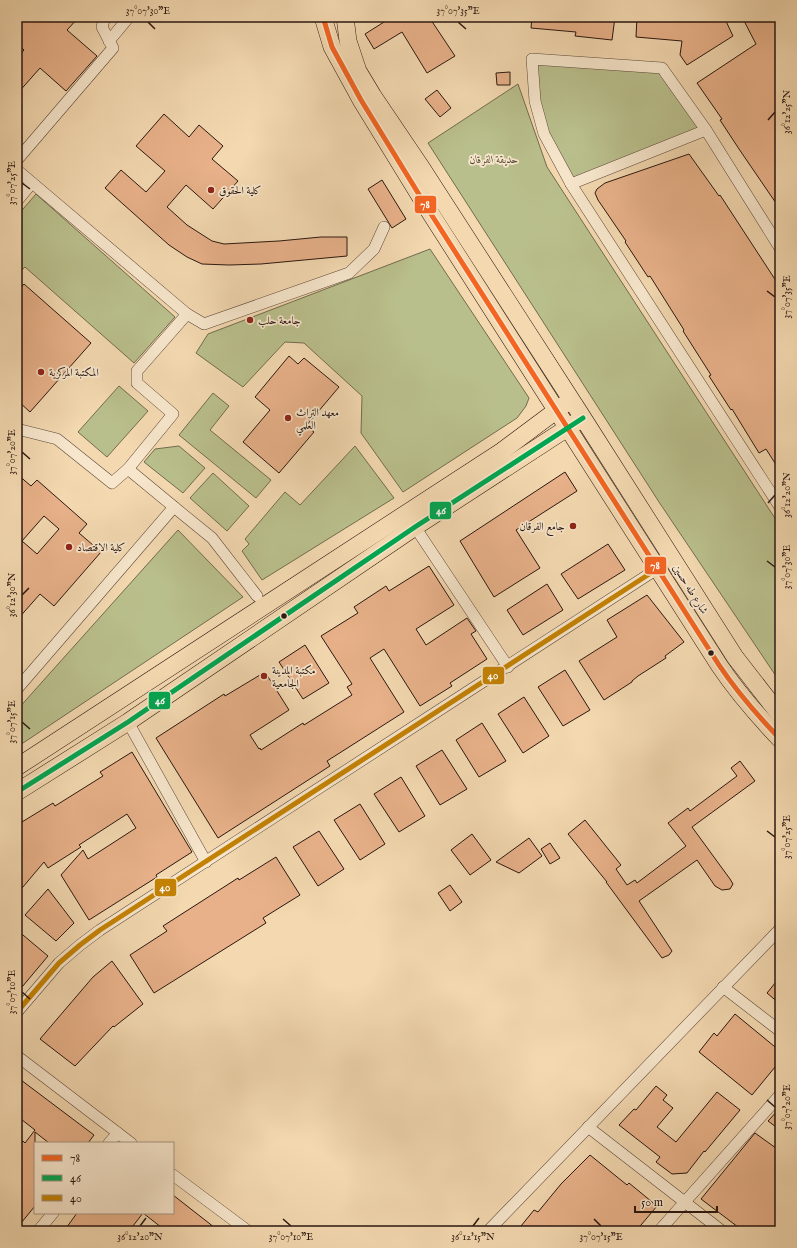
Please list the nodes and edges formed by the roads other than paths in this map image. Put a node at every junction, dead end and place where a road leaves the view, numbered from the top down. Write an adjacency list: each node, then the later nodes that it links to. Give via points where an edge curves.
1 (105, 17): 5 (street, via 102,27)
2 (129, 17): 5 (street)
3 (323, 17): 16 (main road, شارع طه حسين, via 332,47 361,100)
4 (345, 17): 15 (main road, شارع طه حسين, via 348,42 358,71)
5 (109, 41): 7 (street, via 113,48)
6 (706, 130): 10 (street); 10 (street, via 662,68 532,59 535,101 544,134); 13 (street)
7 (17, 160)
8 (17, 170): 9 (street)
9 (32, 183): 11 (street); 14 (street)
10 (571, 184): 22 (street)
11 (17, 201)
12 (384, 227): 14 (street, via 374,249 349,273 204,324)
13 (780, 248)
14 (187, 314): 20 (street, via 137,371 137,383 173,414)
15 (571, 400): 16 (main road); 17 (main road, شارع طه حسين)
16 (556, 410): 18 (main road, شارع طه حسين); 31 (main road, via 502,451)
17 (583, 418): 18 (main road); 28 (main road, شارع طه حسين, via 735,657)
18 (568, 428): 23 (main road); 24 (main road, شارع طه حسين)
19 (17, 429): 20 (street, via 57,439 112,483)
20 (128, 469): 21 (street)
21 (174, 507): 25 (street, via 212,538); 27 (street)
22 (780, 507)
23 (414, 527): 26 (street); 29 (main road)
24 (657, 569): 26 (street); 30 (main road, شارع طه حسين, via 735,688)
25 (257, 596)
26 (508, 667): 33 (street)
27 (17, 690)
28 (780, 715)
29 (128, 722): 32 (main road); 33 (street)
30 (780, 739)
31 (17, 767)
32 (17, 792)
33 (206, 862): 36 (street, via 80,945 59,963)
34 (780, 929): 35 (street)
35 (723, 987): 37 (street); 40 (street)
36 (17, 1012)
37 (780, 1031)
38 (17, 1056): 41 (street)
39 (780, 1095): 45 (street)
40 (588, 1127): 45 (street); 49 (street)
41 (118, 1133): 42 (street); 43 (street)
42 (110, 1142)
43 (130, 1142)
44 (174, 1176): 47 (street)
45 (684, 1202): 50 (street); 51 (street)
46 (52, 1214): 48 (street)
47 (244, 1230)
48 (38, 1231)
49 (488, 1231)
50 (659, 1231)
51 (722, 1231)

